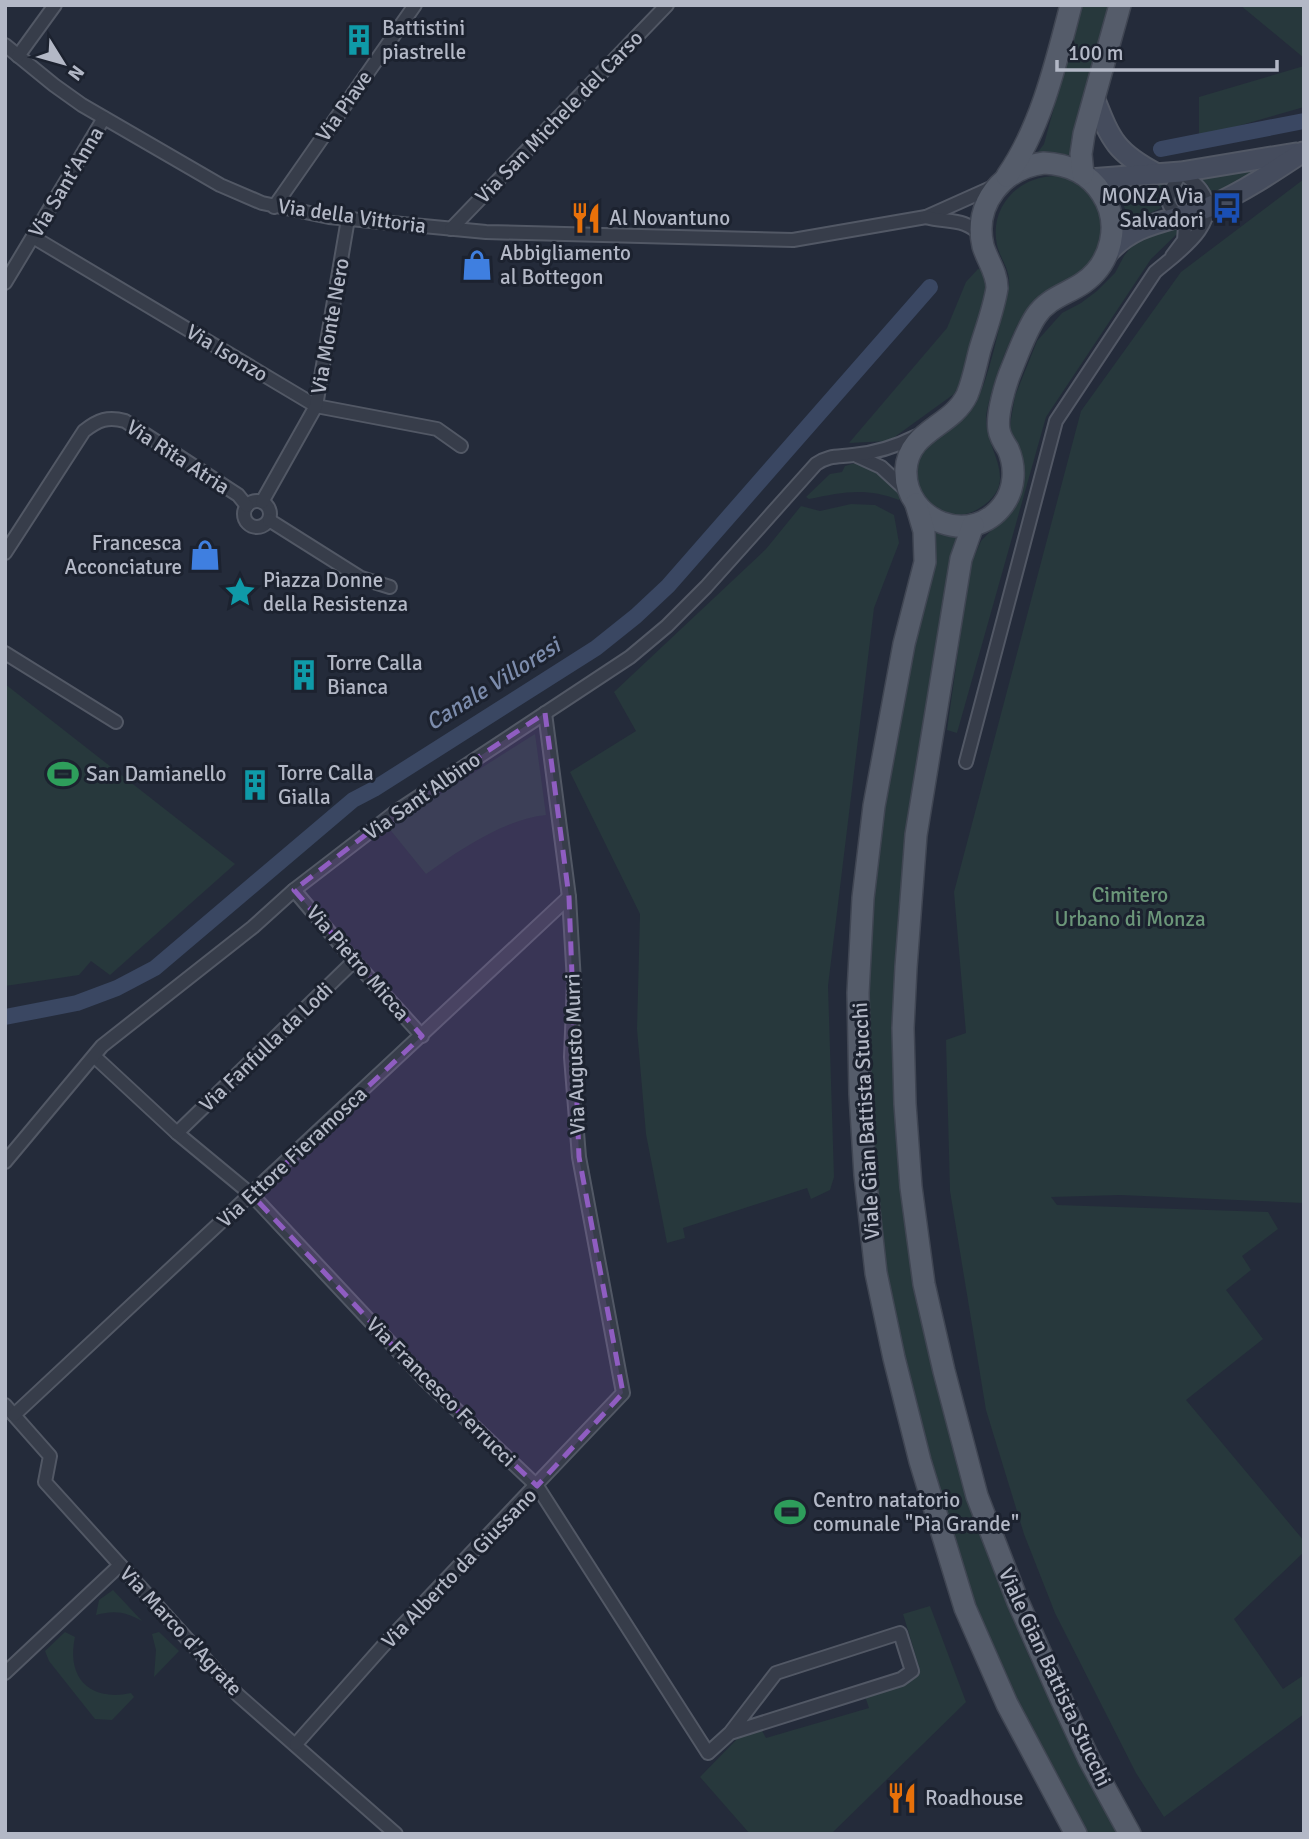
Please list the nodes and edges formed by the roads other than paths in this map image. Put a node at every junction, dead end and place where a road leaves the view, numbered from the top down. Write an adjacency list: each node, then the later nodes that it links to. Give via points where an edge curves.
1 (55, 5): 7 (street)
2 (415, 5): 15 (street, Via Piave)
3 (667, 5): 20 (street, Via San Michele del Carso)
4 (1071, 5): 14 (main road, Viale Gian Battista Stucchi, via 1035,122 1021,154)
5 (1120, 5): 8 (main road)
6 (5, 45): 7 (street, Via della Vittoria)
7 (18, 56): 9 (street, Via della Vittoria)
8 (1095, 100): 12 (street, via 1108,134 1122,153); 13 (main road, via 1082,144)
9 (104, 118): 15 (street, Via della Vittoria, via 233,192); 22 (street, Via Sant'Anna)
10 (1303, 152): 11 (street); 16 (street)
11 (1181, 172): 12 (street); 16 (street, via 1201,190); 17 (street, via 1167,195)
12 (1157, 174): 13 (street)
13 (1086, 176): 14 (main road, via 1044,163 1027,166); 23 (main road, via 1100,191 1110,214)
14 (1002, 180): 18 (street, via 980,195); 21 (main road, Viale Gian Battista Stucchi, via 983,211)
15 (274, 206): 19 (street, Via della Vittoria)
16 (1207, 208): 17 (street); 24 (street, via 1194,239)
17 (1177, 216): 23 (street, via 1141,228); 24 (street, via 1185,226 1184,240)
18 (926, 217): 20 (street, Via della Vittoria, via 803,239); 21 (street, via 964,222)
19 (348, 219): 20 (street, Via della Vittoria); 26 (street, Via Monte Nero)
20 (451, 229)
21 (981, 236): 27 (main road, Viale Gian Battista Stucchi, via 996,276 996,292 966,395 951,415)
22 (33, 237): 25 (street, Via Sant'Anna); 26 (street, Via Isonzo)
23 (1107, 254): 34 (main road, via 1087,280 1057,296 1036,316 1010,373 999,418 1013,467 1009,494 993,515)
24 (1172, 256): 40 (street, via 1141,291 1056,421)
25 (5, 282)
26 (316, 406): 28 (street, Via Isonzo, via 437,429); 31 (street, Via Monte Nero)
27 (926, 431): 29 (street, Via Sant'Albino, via 892,447); 30 (main road, Viale Gian Battista Stucchi, via 906,466)
28 (461, 446)
29 (853, 455): 30 (street, via 887,471); 38 (street, Via Sant'Albino, via 833,455 816,464 667,626 630,657)
30 (914, 501): 34 (main road, via 942,524); 57 (main road, Viale Gian Battista Stucchi, via 924,534 925,562 885,738 863,898 858,993 860,1094 873,1249 920,1461 965,1608 1007,1704)
31 (262, 502): 32 (street); 33 (street)
32 (247, 506): 33 (street, via 244,514 250,525 262,526); 35 (street, Via Rita Atria, via 238,495 125,421 111,417 84,431)
33 (269, 520): 36 (street, via 361,578)
34 (973, 525): 58 (main road, Viale Gian Battista Stucchi, via 961,559 910,891 903,1028 911,1188 924,1283 977,1496 1062,1701)
35 (5, 553)
36 (390, 587)
37 (5, 653): 39 (street)
38 (545, 713): 41 (street, Via Sant'Albino, via 394,813); 42 (street, Via Augusto Murri)
39 (116, 722)
40 (966, 762)
41 (295, 890): 43 (street, Via Pietro Micca); 45 (street, Via Sant'Albino, via 102,1046)
42 (569, 897): 44 (street, Via Ettore Fieramosca); 49 (street, Via Augusto Murri, via 575,1121)
43 (354, 961): 44 (street, Via Pietro Micca); 46 (street, Via Fanfulla da Lodi)
44 (422, 1036): 48 (street, Via Ettore Fieramosca)
45 (95, 1057): 46 (street, Via Francesco Ferrucci); 47 (street, Via Sant'Albino)
46 (177, 1133): 48 (street, Via Francesco Ferrucci)
47 (5, 1162)
48 (252, 1195): 50 (street, Via Ettore Fieramosca); 51 (street, Via Francesco Ferrucci, via 425,1381)
49 (624, 1393): 51 (street, Via Alberto da Giussano)
50 (10, 1410): 52 (street, Via Marco d'Agrate, via 50,1456 45,1482)
51 (537, 1486): 54 (street, Via Francesco Ferrucci, via 708,1753); 55 (street, Via Alberto da Giussano)
52 (120, 1565): 53 (street); 55 (street, Via Marco d'Agrate, via 238,1695)
53 (5, 1673)
54 (730, 1733): 54 (street, Via Francesco Ferrucci, via 901,1679 912,1671 900,1633 776,1673)
55 (296, 1744): 56 (street, Via Marco d'Agrate)
56 (397, 1834)
57 (1076, 1834)
58 (1130, 1834)

